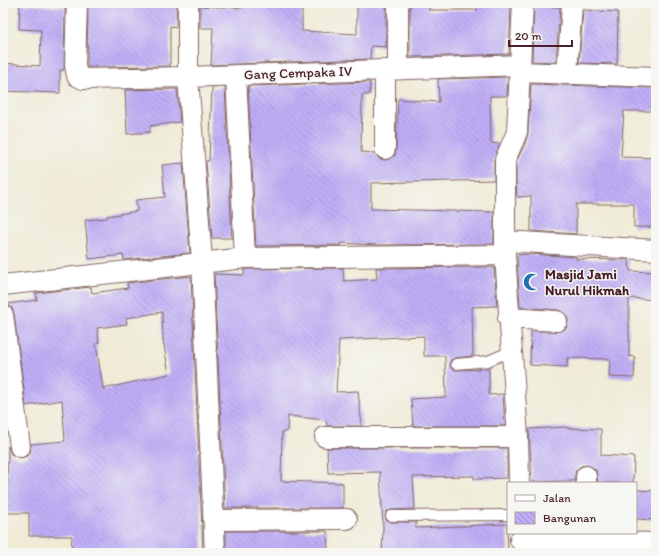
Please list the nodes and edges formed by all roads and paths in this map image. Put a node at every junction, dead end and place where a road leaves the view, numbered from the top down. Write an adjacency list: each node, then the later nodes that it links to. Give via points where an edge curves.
1 (77, 3): 10 (street, Gang Cempaka IV, via 77,76 83,79)
2 (188, 3): 10 (street)
3 (398, 3): 7 (street)
4 (522, 3): 6 (street)
5 (572, 5): 8 (street)
6 (520, 68): 7 (street, Gang Cempaka IV); 8 (street, Gang Cempaka IV); 13 (street, via 517,132 505,160)
7 (392, 69): 9 (street, Gang Cempaka IV); 12 (street)
8 (567, 73): 11 (street, Gang Cempaka IV)
9 (236, 76): 10 (street, Gang Cempaka IV); 15 (street)
10 (188, 77): 16 (street)
11 (656, 77)
12 (385, 149)
13 (505, 248): 14 (street); 15 (street); 19 (street)
14 (656, 250)
15 (245, 258): 16 (street)
16 (202, 261): 17 (street); 29 (street)
17 (3, 285)
18 (3, 315): 25 (street)
19 (508, 318): 20 (street); 21 (street)
20 (557, 321)
21 (511, 351): 22 (lane, via 488,361); 24 (street)
22 (456, 364)
23 (325, 438): 24 (street)
24 (518, 438): 26 (street)
25 (20, 447)
26 (519, 482)
27 (507, 515): 28 (lane)
28 (391, 516)
29 (214, 520): 30 (street); 35 (street)
30 (347, 520)
31 (586, 537): 32 (street); 34 (street)
32 (520, 542)
33 (656, 542): 34 (street)
34 (633, 548)
35 (215, 553)

